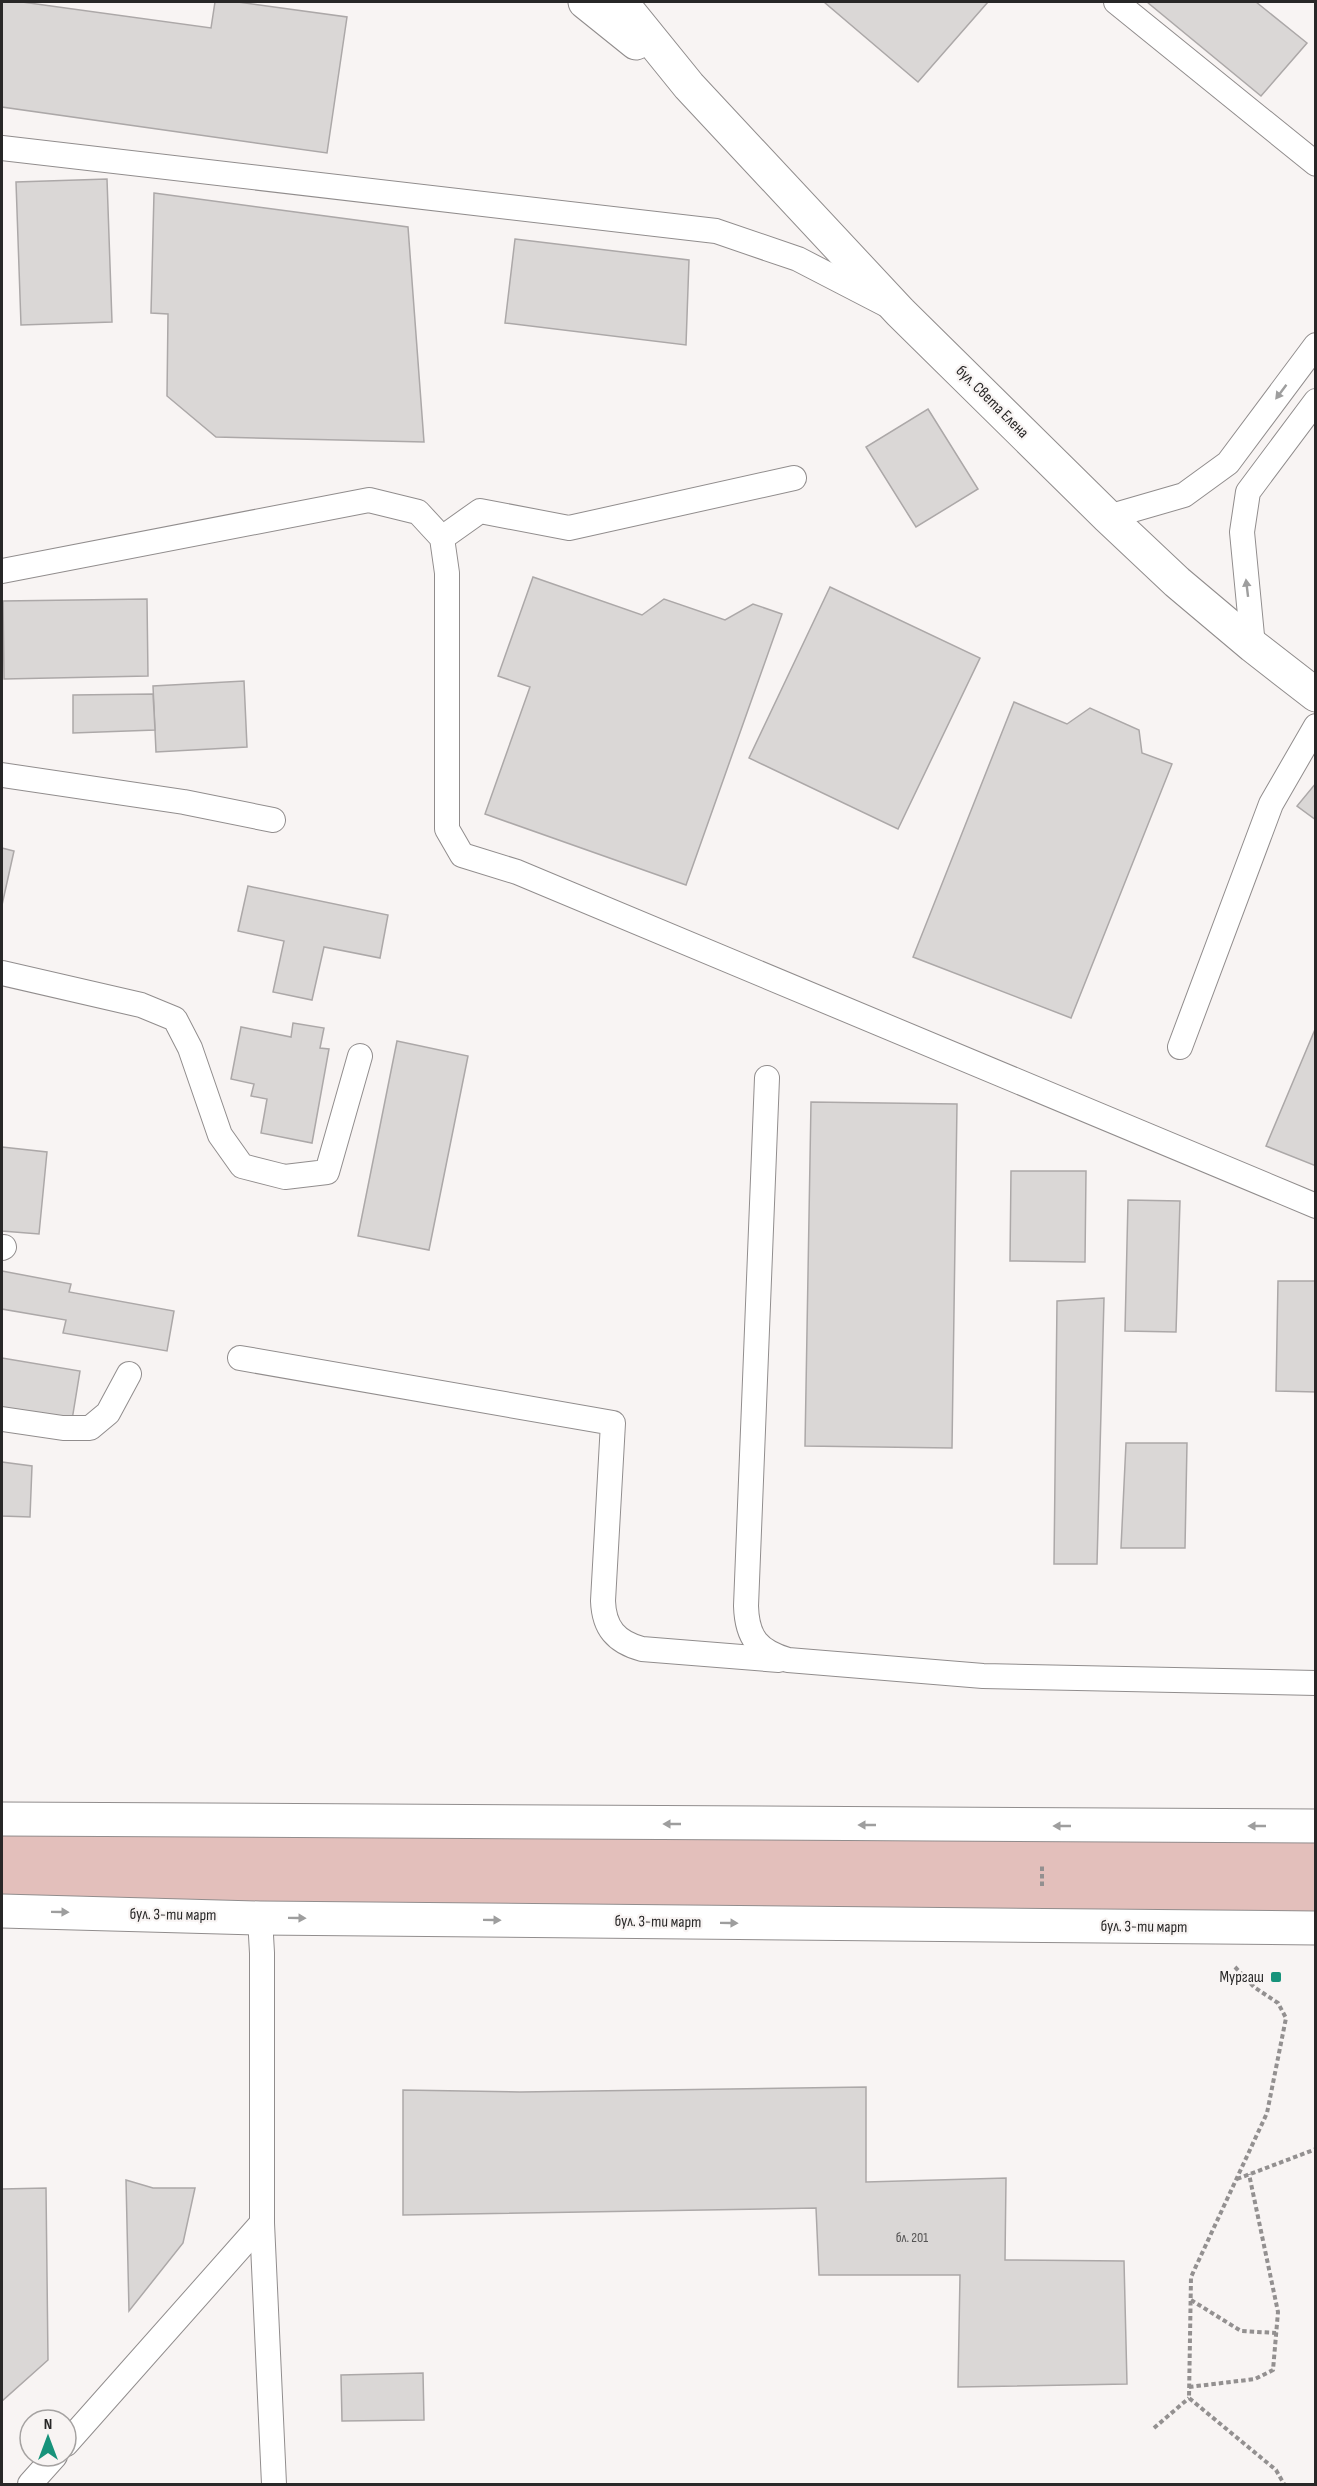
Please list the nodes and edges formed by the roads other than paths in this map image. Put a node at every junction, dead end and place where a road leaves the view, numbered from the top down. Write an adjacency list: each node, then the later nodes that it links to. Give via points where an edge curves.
1 (585, 2): 4 (street, бул. Света Елена)
2 (621, 2): 4 (street, бул. Света Елена)
3 (1116, 2): 6 (lane)
4 (689, 86): 7 (street, бул. Света Елена)
5 (2, 148): 7 (lane, via 716,231 798,259)
6 (1316, 164)
7 (900, 312): 11 (street, бул. Света Елена)
8 (1316, 345): 11 (lane, one-way to 11, via 1228,463 1185,495)
9 (1316, 401): 14 (lane, one-way to 9, via 1242,532 1248,492)
10 (794, 478): 12 (lane, via 569,528 480,511)
11 (1108, 517): 14 (street, бул. Света Елена)
12 (442, 538): 13 (lane, via 418,512 369,500); 23 (lane, via 447,573 447,829 462,855 517,872)
13 (2, 571)
14 (1254, 646): 15 (street, бул. Света Елена)
15 (1316, 695)
16 (1316, 726): 20 (lane, via 1271,804)
17 (2, 774): 18 (lane)
18 (273, 820)
19 (2, 973): 21 (lane, via 141,1005 175,1019 190,1048 219,1135 242,1166 285,1177 327,1172)
20 (1180, 1047)
21 (360, 1056)
22 (767, 1078): 27 (lane, via 746,1614 761,1648)
23 (1316, 1206)
24 (240, 1358): 27 (lane, via 612,1423 603,1601 608,1627 629,1646 642,1649)
25 (129, 1374): 26 (lane, via 108,1413 90,1428)
26 (2, 1419)
27 (788, 1660): 28 (lane, via 983,1676)
28 (1316, 1683)
29 (2, 1819): 30 (street, one-way to 29)
30 (1316, 1826)
31 (2, 1911): 32 (street, бул. 3-ти март, one-way to 32)
32 (260, 1918): 33 (street, бул. 3-ти март, one-way to 33); 34 (lane)
33 (1316, 1928)
34 (262, 2223): 35 (lane); 38 (lane)
35 (78, 2430)
36 (44, 2468): 37 (lane)
37 (30, 2484)
38 (274, 2484)

